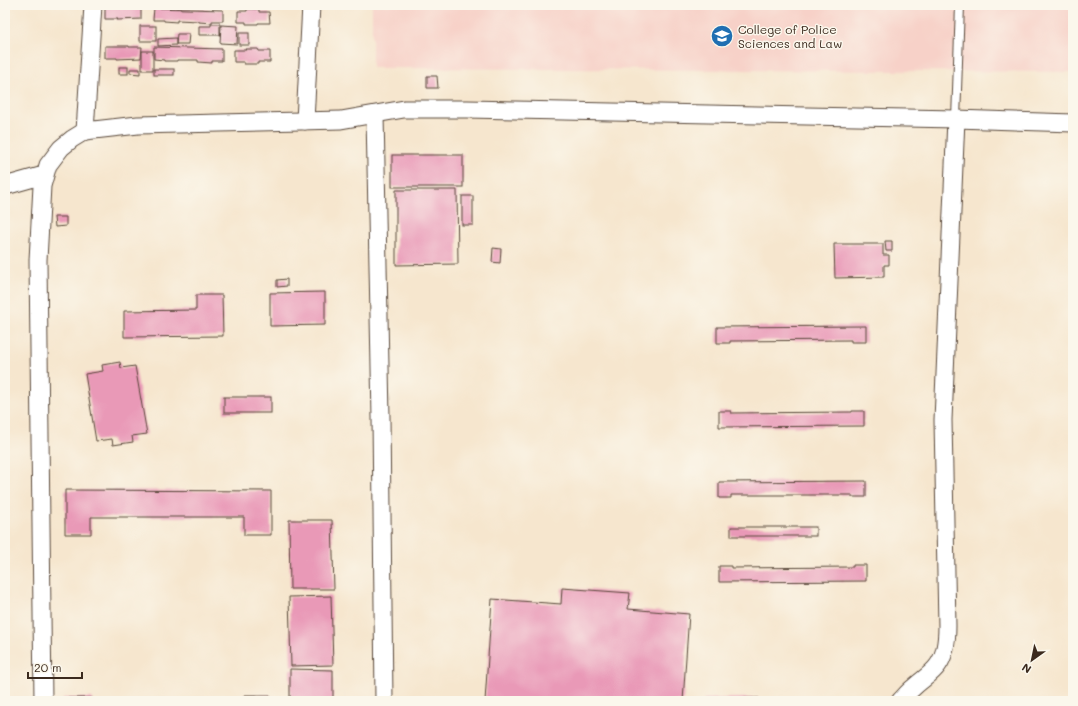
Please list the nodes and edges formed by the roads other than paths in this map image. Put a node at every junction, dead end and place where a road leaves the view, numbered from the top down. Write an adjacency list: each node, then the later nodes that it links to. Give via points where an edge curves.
1 (93, 5): 8 (street)
2 (311, 5): 6 (street)
3 (960, 5): 5 (lane)
4 (375, 115): 5 (street, via 404,109 467,109); 6 (street, via 341,120); 12 (street)
5 (956, 119): 7 (street); 13 (street, via 943,420 946,641 943,655 933,672)
6 (306, 121): 8 (street, via 138,125)
7 (1073, 123)
8 (85, 131): 9 (street, via 61,148)
9 (44, 175): 10 (street); 11 (street, via 38,260)
10 (5, 186)
11 (43, 701)
12 (384, 701)
13 (900, 701)

